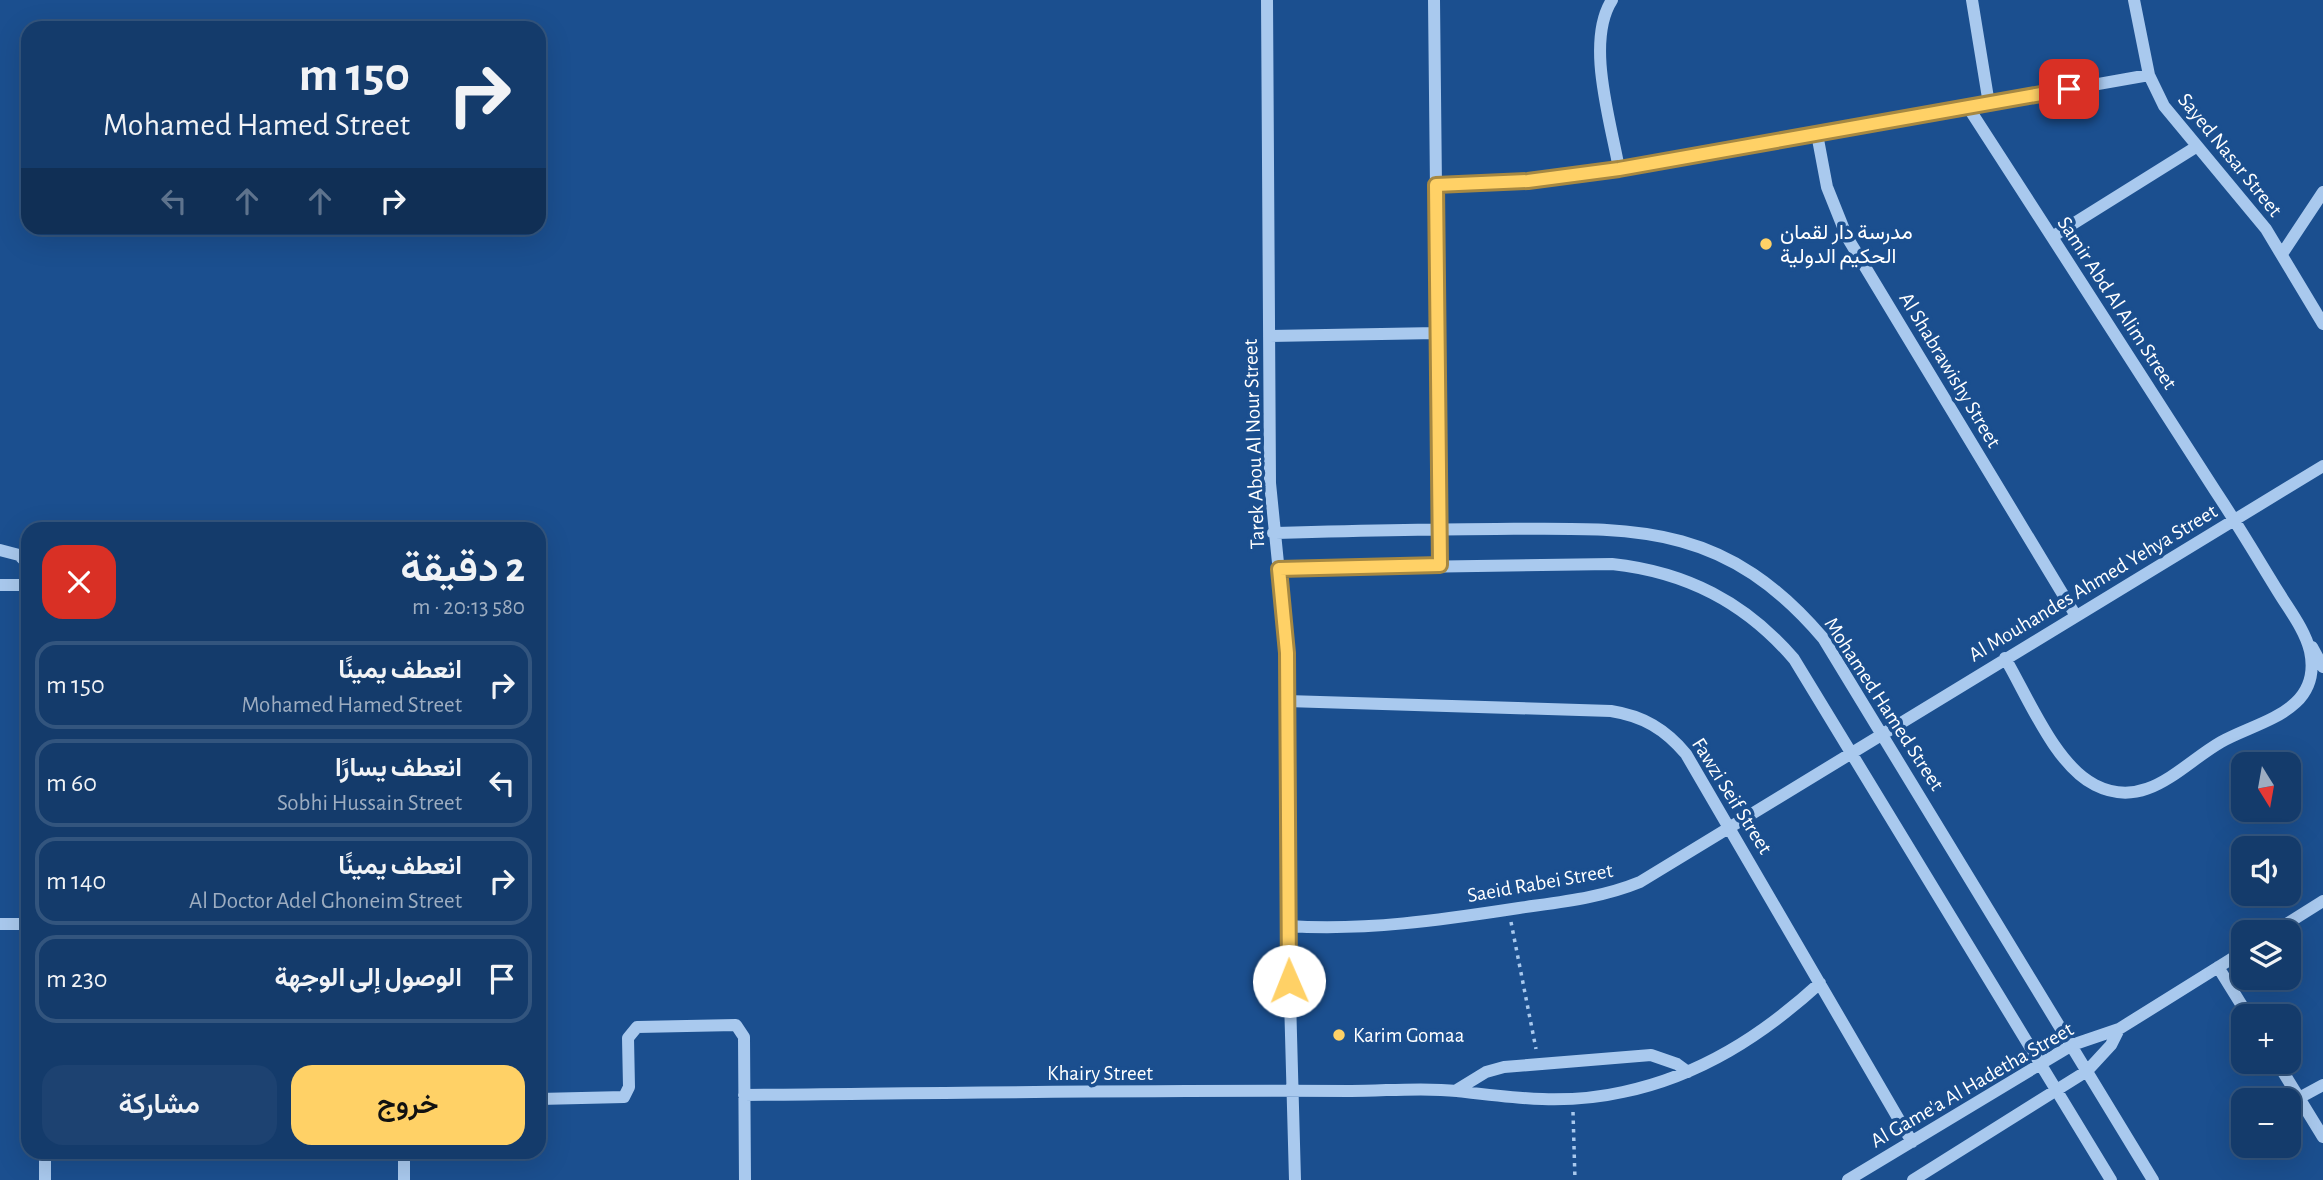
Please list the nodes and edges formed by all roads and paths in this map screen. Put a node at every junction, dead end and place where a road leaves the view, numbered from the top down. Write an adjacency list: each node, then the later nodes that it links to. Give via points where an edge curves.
1 (1266, 0): 18 (street, Tarek Abou Al Nour Street)
2 (1434, 0): 12 (street)
3 (1612, 0): 11 (street, via 1600,28 1599,50)
4 (1972, 0): 7 (street)
5 (2134, 0): 6 (street, Sayed Nasar Street)
6 (2149, 75): 7 (street); 10 (street, Sayed Nasar Street, via 2164,106)
7 (1989, 104): 8 (street)
8 (1968, 107): 9 (street); 14 (street, Samir Abd Al Alim Street)
9 (1817, 134): 11 (street); 29 (street, Al Shabrawishy Street, via 1827,187 1847,237)
10 (2196, 147): 14 (street); 15 (street, Sayed Nasar Street, via 2248,206)
11 (1619, 169): 12 (street, via 1528,181)
12 (1436, 185): 17 (street)
13 (2323, 192): 15 (street)
14 (2052, 237): 20 (street, Samir Abd Al Alim Street)
15 (2281, 254): 16 (street, Sayed Nasar Street)
16 (2323, 324)
17 (1437, 333): 18 (street); 21 (street)
18 (1269, 336): 22 (street, Tarek Abou Al Nour Street)
19 (2323, 466): 20 (street, Al Mouhandes Ahmed Yehya Street)
20 (2234, 520): 29 (street, Al Mouhandes Ahmed Yehya Street); 30 (street, Samir Abd Al Alim Street)
21 (1440, 529): 22 (street, Mohamed Hamed Street); 25 (street); 34 (street, Mohamed Hamed Street, via 1614,528 1674,538 1730,561 1781,594 1803,615 1823,638)
22 (1273, 533): 26 (street, Tarek Abou Al Nour Street)
23 (0, 550): 24 (street)
24 (21, 557)
25 (1440, 565): 26 (street); 35 (street, via 1612,564 1689,581 1736,605 1777,639)
26 (1279, 569): 33 (street, Tarek Abou Al Nour Street)
27 (21, 584): 28 (street)
28 (0, 585)
29 (2076, 616): 31 (street, Al Mouhandes Ahmed Yehya Street)
30 (2306, 638): 31 (street, via 2310,670 2302,693 2286,712 2225,740 2157,787 2137,792 2098,786 2066,763); 32 (street, Samir Abd Al Alim Street)
31 (2005, 658): 34 (street, Al Mouhandes Ahmed Yehya Street)
32 (2323, 667)
33 (1287, 701): 36 (street, Fawzi Seif Street, via 1628,714 1674,740); 42 (street, Tarek Abou Al Nour Street)
34 (1883, 732): 35 (street, Saeid Rabei Street); 48 (street, Mohamed Hamed Street)
35 (1852, 751): 36 (street, Saeid Rabei Street); 50 (street)
36 (1731, 828): 38 (street, Saeid Rabei Street, via 1625,888); 45 (street, Fawzi Seif Street)
37 (2323, 901): 39 (street)
38 (1509, 910): 42 (street, Saeid Rabei Street, via 1379,927); 49 (path)
39 (2293, 920)
40 (0, 924): 41 (street)
41 (21, 924)
42 (1288, 926): 54 (street, Tarek Abou Al Nour Street)
43 (2231, 959): 44 (street, Al Game'a Al Hadetha Street)
44 (2218, 967): 46 (street); 47 (street, Al Game'a Al Hadetha Street)
45 (1820, 982): 52 (street, Khairy Street, via 1759,1034); 63 (street, Fawzi Seif Street)
46 (2241, 1004)
47 (2119, 1030): 48 (street, Al Game'a Al Hadetha Street); 51 (street, Al Game'a Al Hadetha Street)
48 (2072, 1045): 50 (street, Al Game'a Al Hadetha Street); 51 (street, Mohamed Hamed Street)
49 (1538, 1063): 52 (street, via 1651,1055); 56 (street, via 1486,1072)
50 (2041, 1064): 55 (street); 63 (street, Al Game'a Al Hadetha Street)
51 (2087, 1071): 55 (street, Al Game'a Al Hadetha Street); 74 (street, Mohamed Hamed Street)
52 (1688, 1072): 60 (street, Khairy Street, via 1623,1092)
53 (2323, 1085): 58 (street)
54 (1292, 1090): 56 (street, Khairy Street); 57 (street, Khairy Street); 69 (street, Tarek Abou Al Nour Street)
55 (2057, 1090): 72 (street, Al Game'a Al Hadetha Street); 73 (street)
56 (1455, 1091): 60 (street, Khairy Street, via 1522,1101)
57 (744, 1095): 59 (street, via 744,1037 739,1027 642,1025 628,1038 629,1087 624,1097); 68 (street)
58 (2301, 1097)
59 (546, 1099)
60 (1572, 1099): 70 (path)
61 (2301, 1101): 62 (street)
62 (2323, 1136)
63 (1912, 1142): 71 (street, Al Game'a Al Hadetha Street)
64 (45, 1159): 66 (street)
65 (404, 1159): 67 (street)
66 (45, 1180)
67 (404, 1180)
68 (745, 1180)
69 (1295, 1180)
70 (1575, 1180)
71 (1848, 1180)
72 (1913, 1180)
73 (2111, 1180)
74 (2153, 1180)

